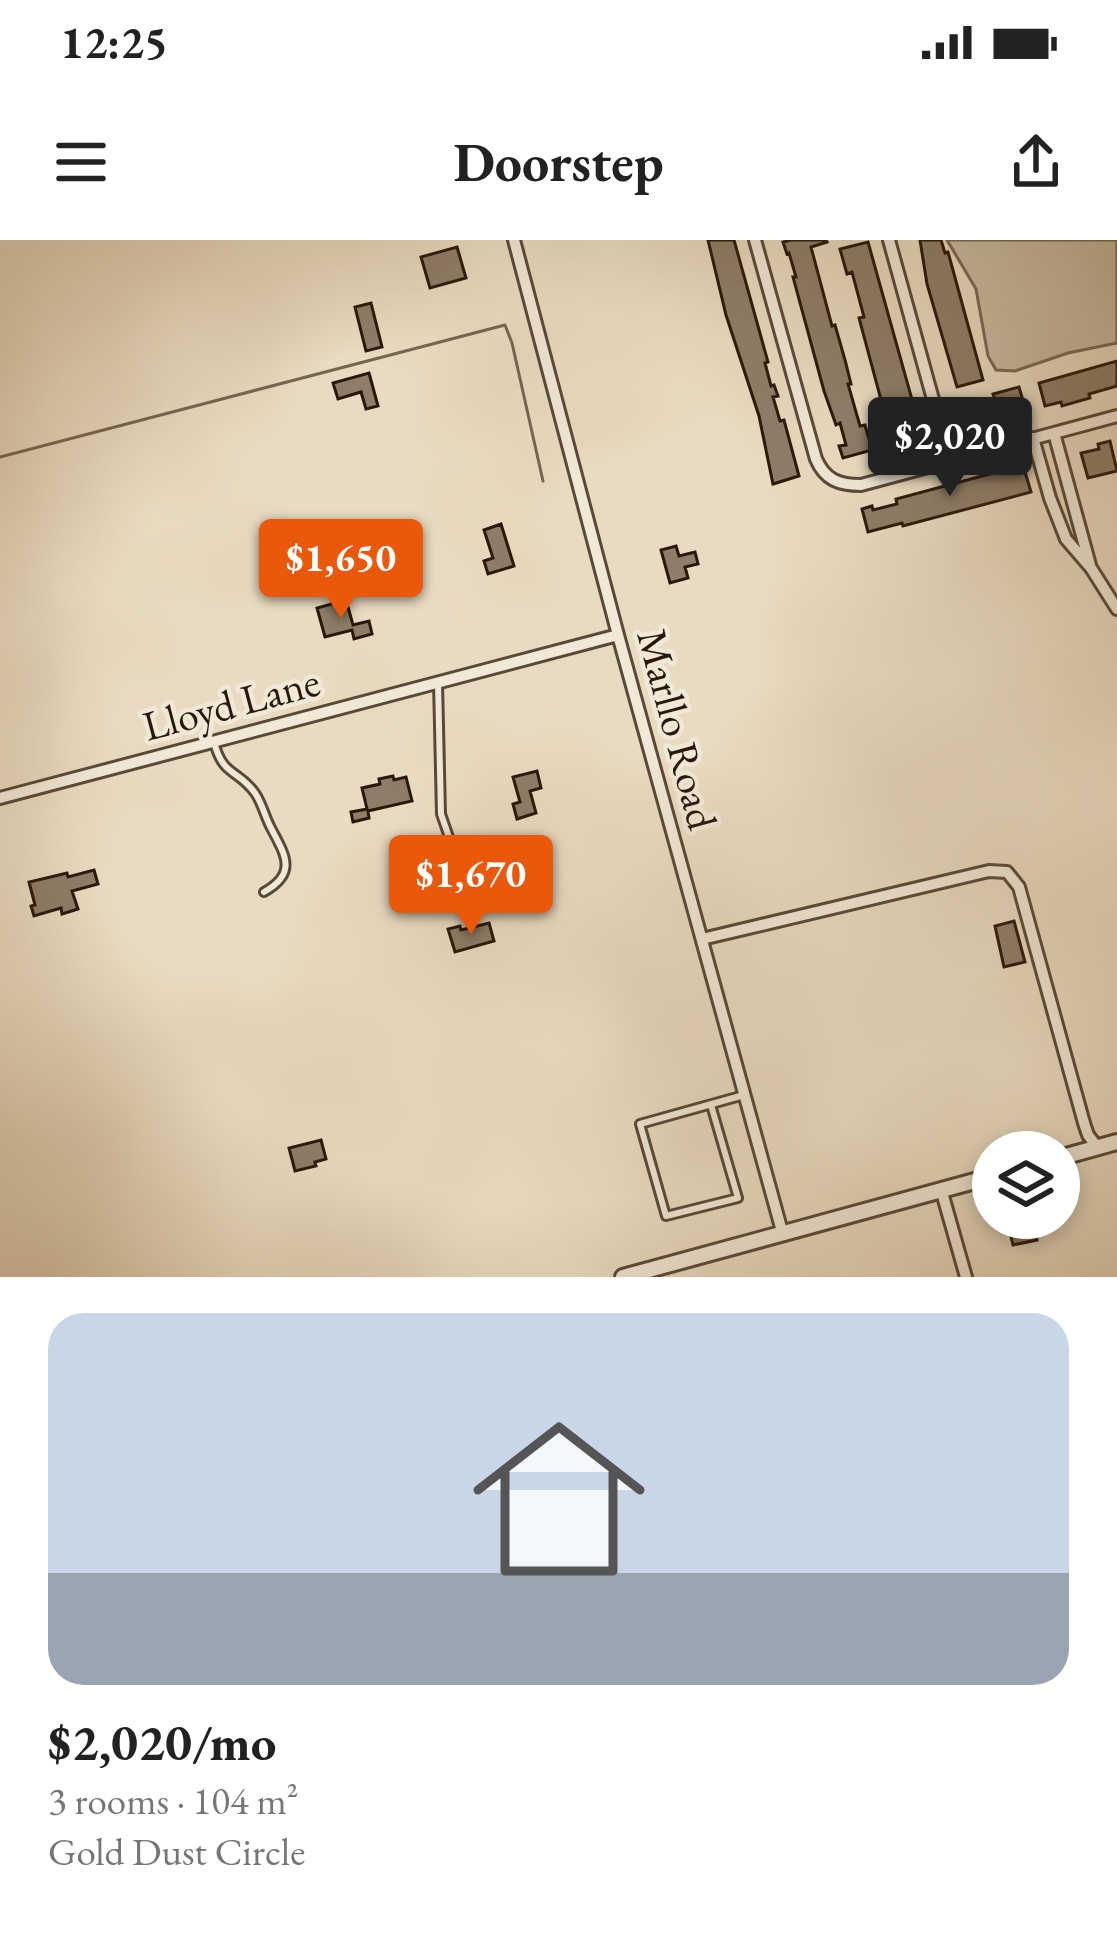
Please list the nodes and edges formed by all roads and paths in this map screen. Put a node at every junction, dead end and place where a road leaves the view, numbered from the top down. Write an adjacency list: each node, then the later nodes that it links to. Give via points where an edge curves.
1 (514, 240): 10 (street, Marllo Road)
2 (755, 240): 7 (street, via 821,470 861,485)
3 (889, 240): 7 (street)
4 (1117, 416): 5 (street)
5 (1054, 433): 6 (street); 8 (street)
6 (1033, 439): 7 (street); 8 (street, via 1058,522)
7 (950, 461)
8 (1091, 568): 9 (street)
9 (1117, 609)
10 (618, 634): 11 (street, Lloyd Lane); 16 (street, Marllo Road)
11 (438, 682): 12 (street, Lloyd Lane); 15 (lane, via 441,814)
12 (214, 742): 13 (street, Lloyd Lane); 14 (lane, via 224,767 256,794 284,850 282,876)
13 (0, 798)
14 (264, 892)
15 (469, 895)
16 (701, 939): 17 (street, Marllo Road); 20 (street, via 1007,872 1019,887 1084,1123)
17 (745, 1095): 18 (lane); 24 (street, Marllo Road)
18 (711, 1105): 18 (lane, via 640,1124 666,1216 738,1198)
19 (1117, 1142): 20 (street)
20 (1098, 1148): 21 (street)
21 (1080, 1153)
22 (972, 1182): 23 (street)
23 (941, 1190): 24 (street); 26 (street)
24 (783, 1235): 25 (street)
25 (623, 1277)
26 (965, 1277)

